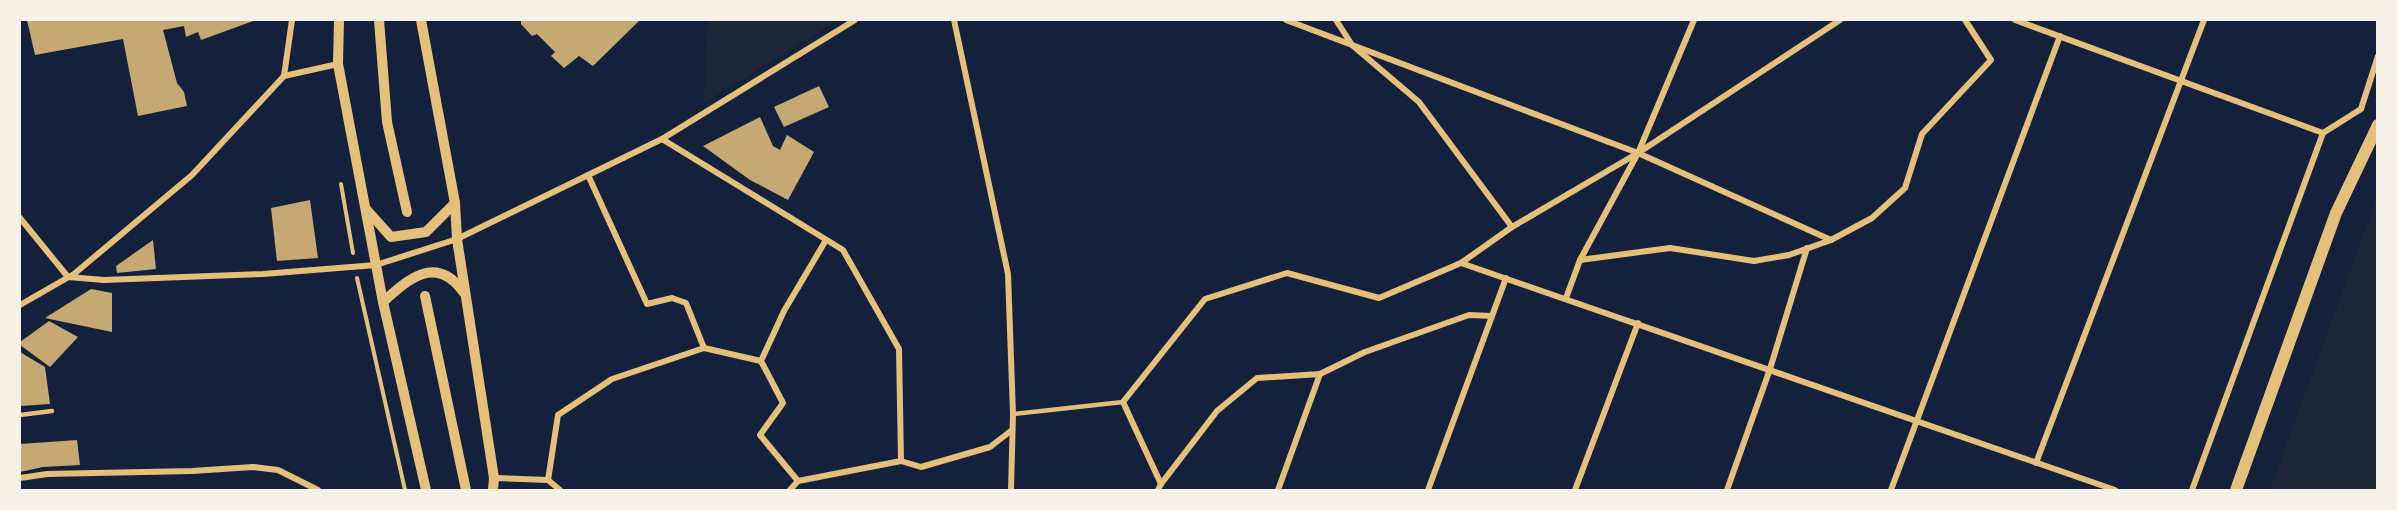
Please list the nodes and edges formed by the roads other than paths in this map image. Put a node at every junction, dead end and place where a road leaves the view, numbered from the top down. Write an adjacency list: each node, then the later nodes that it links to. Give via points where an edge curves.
1 (292, 20): 18 (street)
2 (339, 20): 17 (street)
3 (379, 20): 27 (street, via 387,122)
4 (421, 20): 25 (street)
5 (855, 20): 22 (street)
6 (954, 20): 52 (street, via 1008,274)
7 (1286, 20): 15 (street)
8 (1336, 20): 15 (street)
9 (1694, 20): 23 (street)
10 (1840, 20): 23 (street)
11 (1965, 20): 32 (street, via 1990,60 1922,134 1905,188 1872,218)
12 (2015, 20): 14 (street)
13 (2204, 20): 19 (street)
14 (2060, 36): 19 (street); 54 (street)
15 (1352, 45): 23 (street); 29 (street, via 1419,102)
16 (2378, 56): 21 (street, via 2361,109)
17 (338, 64): 18 (street); 26 (street)
18 (284, 76): 37 (street, via 192,175)
19 (2179, 80): 21 (street); 57 (street)
20 (2378, 125): 77 (main road, via 2336,213)
21 (2323, 133): 76 (street)
22 (662, 139): 24 (street); 31 (street)
23 (1638, 153): 29 (street); 32 (street); 34 (street)
24 (588, 175): 30 (street); 46 (street, via 647,304 672,298 686,303)
25 (455, 203): 26 (street, via 426,232 391,237); 30 (street)
26 (366, 209): 36 (street)
27 (407, 212)
28 (20, 218): 37 (street)
29 (1512, 227): 35 (street)
30 (457, 239): 36 (street); 40 (street)
31 (826, 240): 47 (street, via 784,311); 56 (street, via 843,250 899,349)
32 (1831, 240): 33 (street)
33 (1807, 248): 34 (street, via 1754,261 1670,248); 48 (street)
34 (1580, 260): 41 (street)
35 (1461, 263): 38 (street); 50 (street, via 1379,298 1287,273 1204,299)
36 (376, 265): 37 (street, via 263,274 104,280); 42 (street)
37 (68, 277): 43 (street)
38 (1506, 278): 41 (street); 44 (street)
39 (425, 296): 65 (street)
40 (466, 296): 42 (street, via 455,280 435,272 409,278); 59 (street)
41 (1566, 298): 45 (street)
42 (383, 302): 64 (street)
43 (20, 305)
44 (1492, 316): 49 (street, via 1469,315 1365,352); 71 (street)
45 (1638, 323): 48 (street); 72 (street)
46 (704, 348): 47 (street); 60 (street, via 612,379 558,415)
47 (761, 361): 61 (street, via 783,403 760,435)
48 (1770, 369): 54 (street); 73 (street)
49 (1320, 374): 62 (street, via 1257,378 1217,411); 70 (street)
50 (1123, 402): 52 (lane); 62 (street)
51 (52, 411): 53 (lane)
52 (1013, 414): 55 (street)
53 (20, 415)
54 (1916, 421): 57 (street); 74 (street)
55 (1012, 430): 56 (street, via 990,447 921,466); 69 (street)
56 (901, 461): 61 (street)
57 (2036, 463): 75 (street)
58 (20, 478): 63 (street, via 254,467 278,470)
59 (494, 478): 60 (street); 66 (street)
60 (548, 480): 67 (street)
61 (798, 481): 68 (street)
62 (1159, 487)
63 (318, 490)
64 (426, 490)
65 (466, 490)
66 (493, 490)
67 (560, 490)
68 (790, 490)
69 (1011, 490)
70 (1278, 490)
71 (1428, 490)
72 (1575, 490)
73 (1727, 490)
74 (1891, 490)
75 (2115, 490)
76 (2192, 490)
77 (2236, 490)

